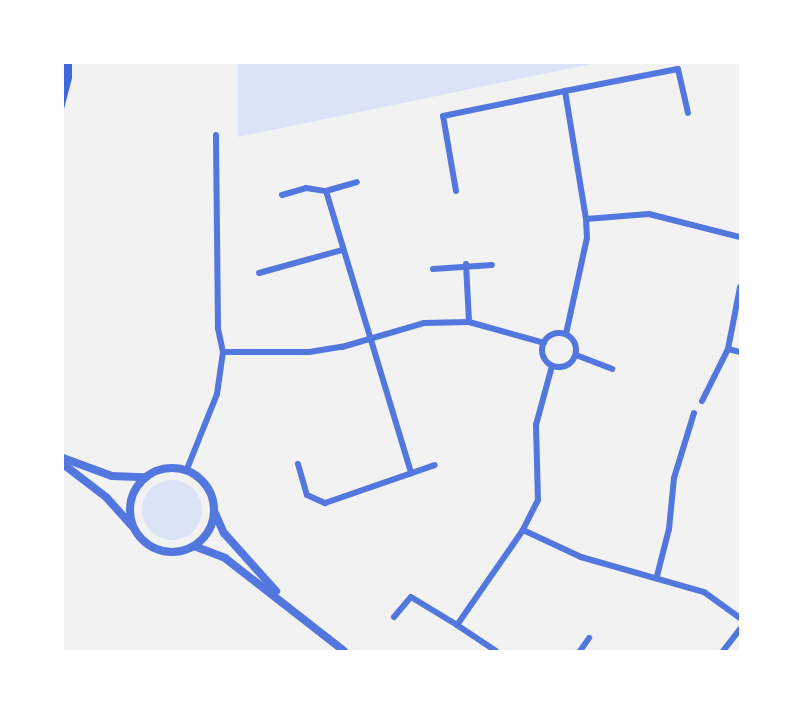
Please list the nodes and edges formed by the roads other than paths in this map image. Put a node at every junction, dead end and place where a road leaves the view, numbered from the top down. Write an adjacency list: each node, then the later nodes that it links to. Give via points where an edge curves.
1 (564, 91): 2 (street, via 678,69); 6 (street, via 443,116); 8 (street)
2 (688, 113)
3 (216, 135): 21 (street, via 218,328)
4 (357, 182): 5 (street)
5 (326, 191): 7 (street, via 306,188); 10 (street)
6 (456, 191)
7 (282, 195)
8 (586, 219): 9 (street, via 650,214); 17 (street, via 587,238)
9 (740, 237)
10 (342, 250): 14 (street); 18 (street)
11 (466, 264): 12 (street); 13 (street); 16 (street)
12 (492, 265)
13 (433, 269)
14 (259, 273)
15 (740, 287): 20 (street)
16 (469, 322): 18 (street, via 424,323); 19 (street)
17 (566, 334): 19 (street, via 554,333); 23 (street, via 575,342)
18 (370, 339): 21 (street, via 309,352); 33 (street)
19 (544, 343): 24 (street, via 543,356)
20 (728, 349): 22 (street); 26 (street)
21 (223, 352): 32 (street, via 217,394)
22 (740, 352)
23 (576, 355): 24 (street, via 565,366); 25 (street)
24 (552, 366): 37 (street, via 536,425 538,500)
25 (612, 369)
26 (702, 401)
27 (694, 413): 39 (street, via 674,478 669,529)
28 (63, 458): 34 (street, via 112,476)
29 (63, 464): 36 (street, via 106,497)
30 (298, 464): 33 (street, via 308,495 325,503)
31 (435, 465): 33 (street)
32 (187, 470): 34 (street, via 162,468); 35 (street, via 207,487)
33 (411, 473)
34 (145, 477): 36 (street, via 132,496)
35 (214, 511): 38 (street, via 211,528); 40 (street, via 224,533)
36 (133, 527): 38 (street, via 145,542 159,550 181,551)
37 (523, 530): 39 (street, via 581,557); 43 (street)
38 (194, 546): 40 (street, via 225,558)
39 (657, 576): 42 (street, via 704,592)
40 (291, 608): 46 (street)
41 (394, 617): 43 (street, via 411,597)
42 (740, 618)
43 (457, 625): 47 (street)
44 (740, 629): 49 (street)
45 (589, 638): 48 (street)
46 (344, 651)
47 (495, 651)
48 (580, 651)
49 (723, 651)

